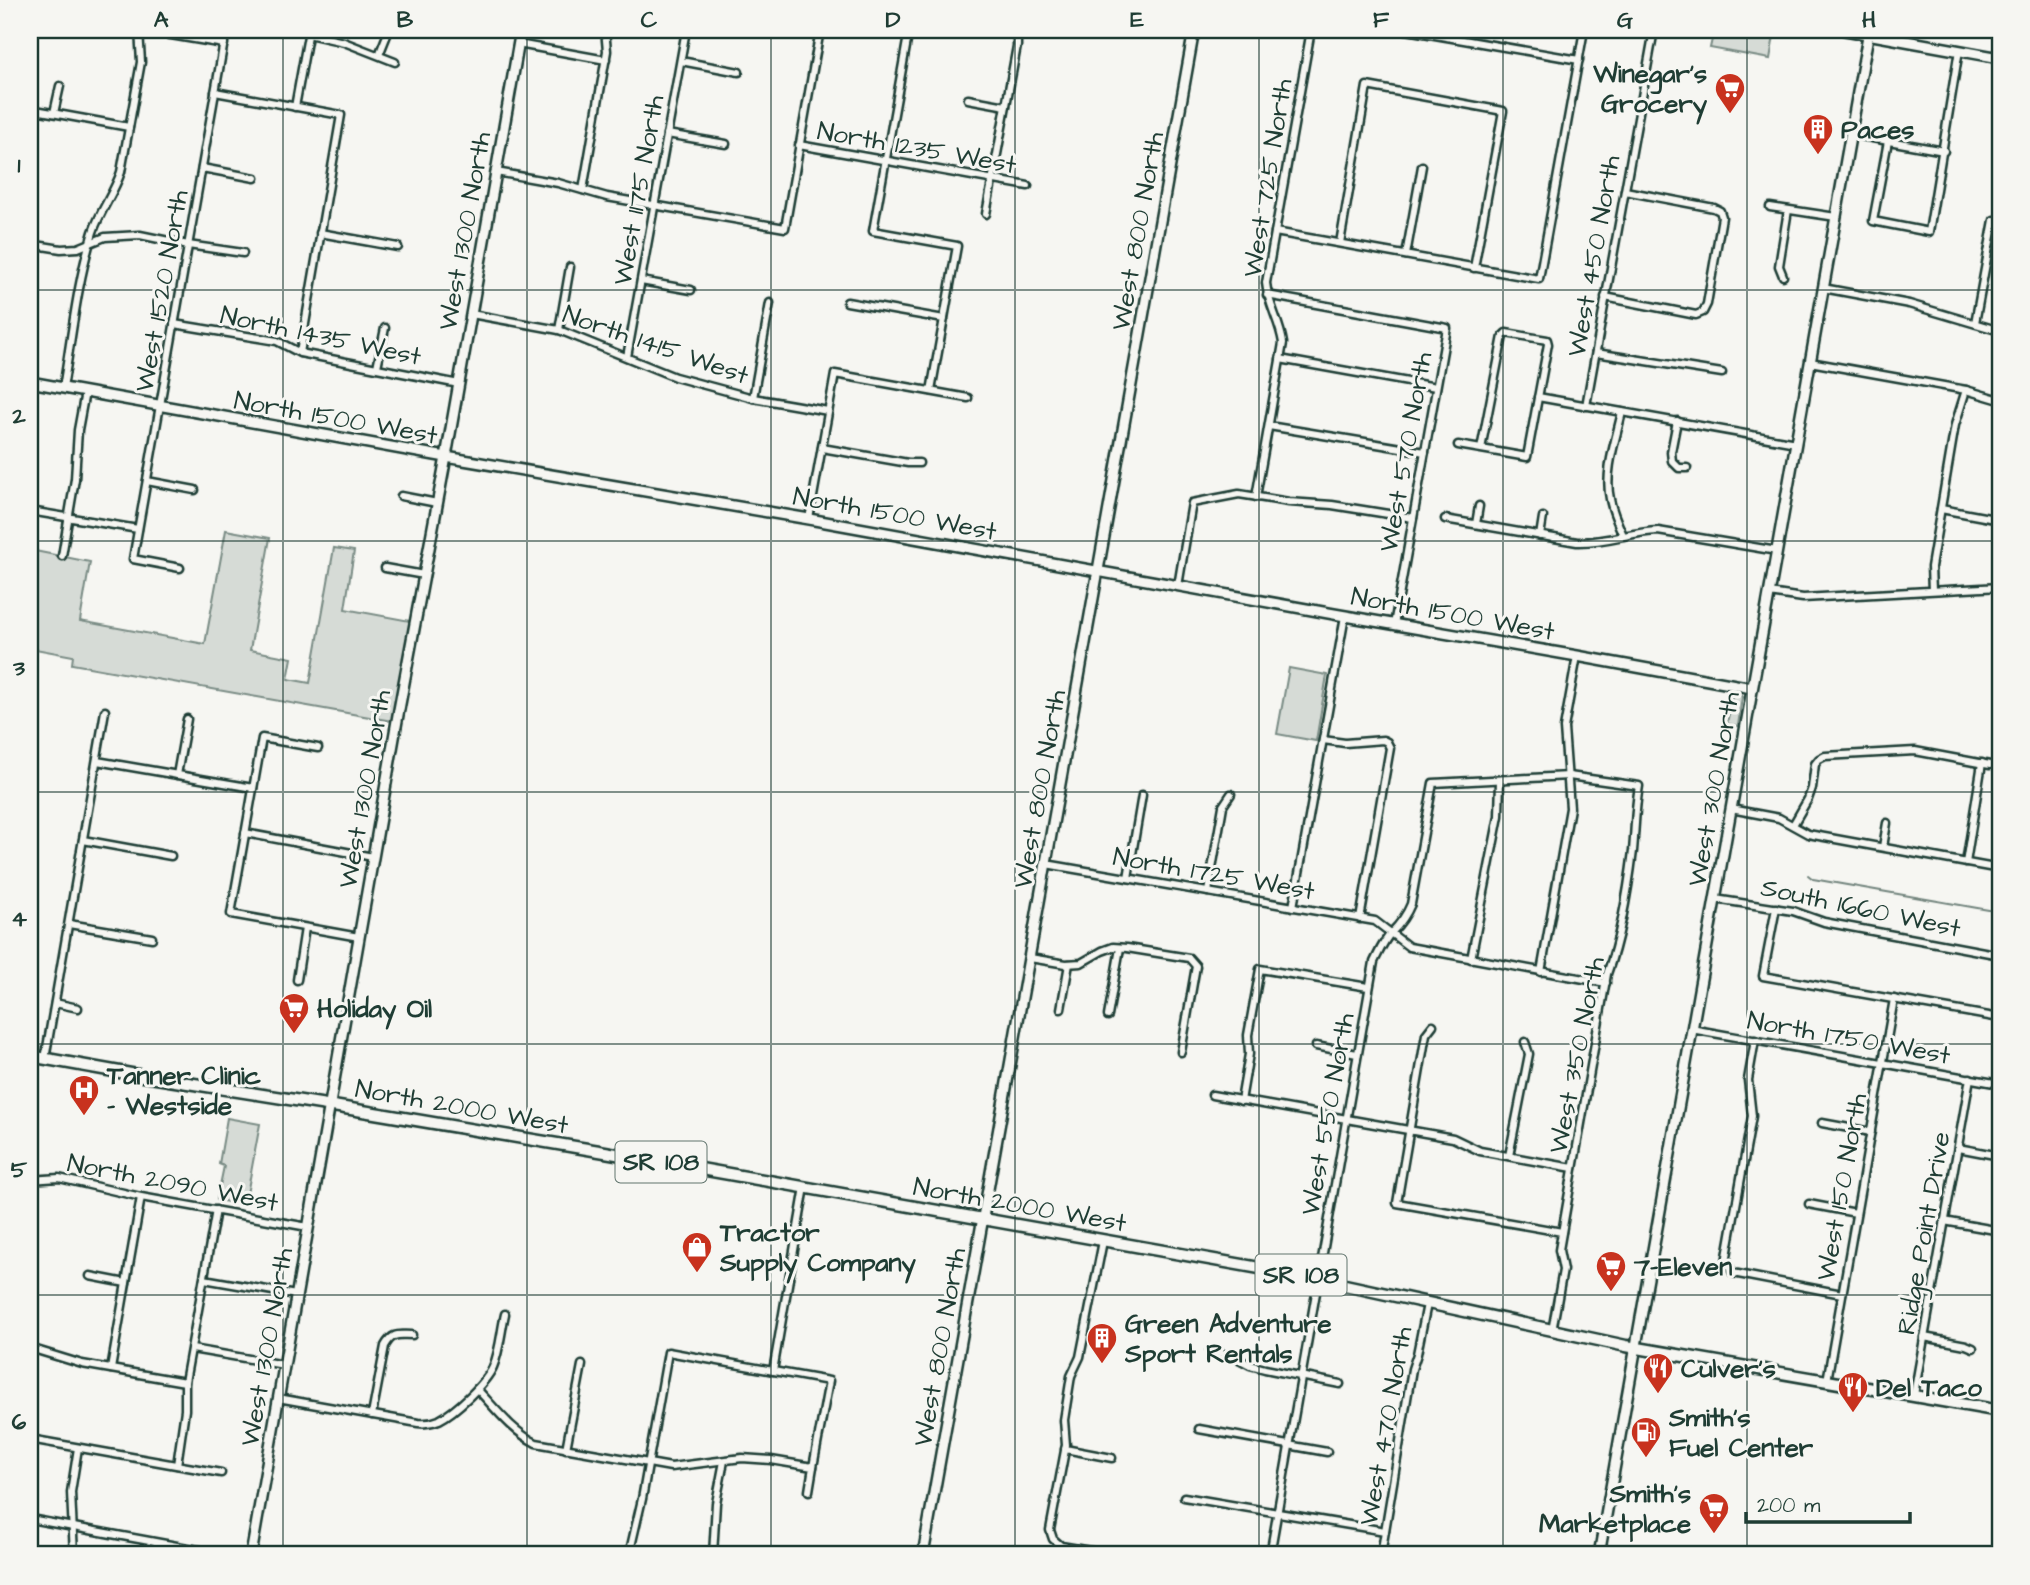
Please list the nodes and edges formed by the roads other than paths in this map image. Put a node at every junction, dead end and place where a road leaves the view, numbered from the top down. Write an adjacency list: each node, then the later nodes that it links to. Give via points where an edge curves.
1 (140, 30): 19 (street); 36 (street, via 141,62)
2 (226, 30): 19 (street, West 1520 North)
3 (389, 30): 22 (street)
4 (521, 30): 20 (street, West 1300 North)
5 (605, 30): 25 (street)
6 (686, 30): 26 (street, West 1175 North)
7 (820, 30): 41 (street)
8 (909, 30): 43 (street)
9 (999, 30): 17 (street)
10 (1194, 30): 138 (street, West 800 North)
11 (1311, 30): 58 (street, West 725 North)
12 (1406, 30): 24 (street)
13 (1584, 30): 24 (street)
14 (1654, 30): 51 (street, West 450 North)
15 (1845, 30): 18 (street)
16 (309, 32): 22 (street); 33 (street)
17 (1017, 32): 32 (street)
18 (1868, 32): 21 (street); 38 (street, West 300 North)
19 (224, 44): 30 (street, West 1520 North)
20 (519, 44): 25 (street); 46 (street, West 1300 North)
21 (1959, 50): 23 (street); 42 (street)
22 (379, 55): 27 (street)
23 (2000, 58)
24 (1578, 60): 68 (street, via 1539,279)
25 (606, 61): 50 (street)
26 (681, 61): 28 (street); 37 (street, West 1175 North)
27 (395, 62)
28 (739, 72)
29 (60, 86): 35 (street)
30 (215, 92): 33 (street); 45 (street, West 1520 North)
31 (968, 99): 32 (street)
32 (1006, 106): 48 (street)
33 (295, 107): 59 (street, via 341,115)
34 (30, 109): 35 (street)
35 (54, 113): 36 (street)
36 (130, 127): 62 (street, via 119,180 97,220)
37 (667, 134): 40 (street); 52 (street, West 1175 North)
38 (1850, 134): 39 (street); 56 (street, West 300 North)
39 (1888, 141): 42 (street); 42 (street, via 1873,220 1929,232)
40 (726, 144)
41 (799, 145): 43 (street, North 1235 West); 52 (street, via 785,228)
42 (1944, 150)
43 (886, 160): 48 (street, North 1235 West); 78 (street, via 873,231 957,246)
44 (1422, 166): 66 (street)
45 (202, 169): 47 (street); 63 (street, West 1520 North)
46 (496, 172): 50 (street); 77 (street, West 1300 North)
47 (255, 178)
48 (992, 180): 49 (street, North 1235 West); 55 (street)
49 (1028, 186)
50 (583, 190): 52 (street)
51 (1625, 191): 74 (street, West 450 North); 74 (street, via 1720,211 1707,304 1696,315)
52 (654, 206): 70 (street, West 1175 North)
53 (1770, 207): 54 (street)
54 (1788, 210): 56 (street); 69 (street, via 1779,266)
55 (986, 214)
56 (1836, 217): 71 (street, West 300 North)
57 (1997, 220): 79 (street)
58 (1275, 232): 60 (street); 73 (street, West 725 North)
59 (320, 233): 64 (street); 84 (street)
60 (1340, 243): 66 (street); 68 (street, via 1367,86 1503,111)
61 (30, 244): 62 (street, via 61,249)
62 (90, 244): 63 (street, via 106,237 140,234); 94 (street)
63 (188, 245): 65 (street); 80 (street, West 1520 North)
64 (398, 247)
65 (243, 253)
66 (1406, 255): 68 (street)
67 (570, 267): 82 (street)
68 (1474, 268)
69 (1783, 276)
70 (641, 281): 72 (street); 86 (street, West 1175 North)
71 (1823, 288): 79 (street, via 1909,304); 88 (street, West 300 North)
72 (691, 290)
73 (1267, 295): 87 (street, West 725 North, via 1281,331); 93 (street, West 570 North, via 1447,328)
74 (1605, 298): 85 (street, West 450 North)
75 (847, 302): 78 (street)
76 (770, 303): 99 (street)
77 (471, 314): 82 (street, North 1415 West); 92 (street, West 1300 North)
78 (944, 319): 96 (street)
79 (1975, 323): 83 (street)
80 (174, 324): 84 (street, North 1435 West, via 277,341); 103 (street, West 1520 North)
81 (385, 328): 89 (street)
82 (559, 330): 86 (street, North 1415 West)
83 (2000, 331)
84 (300, 353): 89 (street, North 1435 West)
85 (1595, 353): 90 (street); 102 (street, West 450 North)
86 (627, 357): 99 (street, North 1415 West, via 675,377)
87 (1280, 359): 93 (street); 107 (street, West 725 North)
88 (1810, 362): 95 (street); 108 (street, West 300 North)
89 (377, 367): 92 (street, North 1435 West)
90 (1722, 373)
91 (30, 382): 94 (street, North 1500 West)
92 (459, 384): 113 (street, West 1300 North)
93 (1436, 387): 112 (street, West 570 North)
94 (63, 388): 97 (street, North 1500 West)
95 (1966, 390): 101 (street); 122 (street, via 1955,425)
96 (930, 391): 100 (street); 104 (street, via 835,374)
97 (85, 392): 103 (street, North 1500 West); 124 (street)
98 (1538, 397): 102 (street); 111 (street, via 1528,457); 111 (street, via 1547,340 1506,333)
99 (753, 398): 104 (street, North 1415 West)
100 (968, 398)
101 (2000, 400)
102 (1586, 406): 105 (street)
103 (160, 407): 113 (street, North 1500 West); 116 (street, West 1520 North)
104 (828, 411): 110 (street)
105 (1622, 412): 106 (street); 133 (street, via 1608,490)
106 (1677, 421): 108 (street); 115 (street, via 1672,461)
107 (1269, 426): 112 (street); 119 (street, West 725 North)
108 (1796, 443): 134 (street, West 300 North)
109 (1458, 445): 111 (street)
110 (822, 448): 114 (street); 127 (street)
111 (1482, 449)
112 (1425, 452): 126 (street, West 570 North)
113 (446, 457): 120 (street, West 1300 North); 127 (street, North 1500 West)
114 (919, 463)
115 (1687, 468)
116 (147, 481): 117 (street); 131 (street, West 1520 North)
117 (195, 489)
118 (401, 496): 120 (street)
119 (1256, 497): 126 (street); 140 (street, via 1239,494 1192,503)
120 (437, 503): 139 (street, West 1300 North)
121 (1479, 506): 130 (street)
122 (1941, 509): 129 (street); 142 (street, via 1931,567)
123 (30, 511): 124 (street)
124 (69, 517): 131 (street); 135 (street)
125 (1543, 517): 132 (street)
126 (1413, 518): 145 (street, West 570 North)
127 (809, 519): 138 (street, North 1500 West)
128 (1445, 519): 130 (street)
129 (2000, 520)
130 (1476, 524): 132 (street)
131 (138, 530): 136 (street, West 1520 North, via 133,559)
132 (1540, 536): 133 (street, via 1597,543)
133 (1623, 536): 134 (street, via 1658,531)
134 (1777, 551): 143 (street, West 300 North)
135 (62, 556)
136 (180, 568)
137 (385, 568): 139 (street)
138 (1099, 572): 140 (street, North 1500 West); 168 (street, West 800 North)
139 (424, 575): 166 (street, West 1300 North)
140 (1178, 586): 144 (street, North 1500 West)
141 (2000, 587): 142 (street)
142 (1932, 590): 143 (street, via 1803,598)
143 (1769, 593): 147 (street, West 300 North)
144 (1345, 616): 145 (street, North 1500 West); 150 (street)
145 (1394, 625): 146 (street, North 1500 West)
146 (1577, 656): 147 (street, North 1500 West); 154 (street, via 1564,728)
147 (1752, 688): 159 (street, West 300 North)
148 (104, 711): 152 (street)
149 (187, 719): 153 (street)
150 (1323, 740): 173 (street); 175 (street, via 1383,740 1390,748)
151 (318, 748): 156 (street, via 262,738)
152 (97, 761): 153 (street); 163 (street)
153 (177, 775): 156 (street)
154 (1569, 776): 155 (street); 186 (street, via 1570,808); 188 (street, West 350 North, via 1639,786 1633,850)
155 (1500, 780): 178 (street, West 550 North, via 1433,783 1411,904); 184 (street, via 1499,816)
156 (253, 788): 162 (street)
157 (1230, 794): 171 (street, via 1223,806)
158 (1142, 795): 170 (street)
159 (1731, 809): 161 (street); 172 (street, West 300 North)
160 (1887, 823): 164 (street)
161 (1793, 825): 164 (street, via 1808,834); 167 (street, via 1812,788 1815,764 1825,756 1915,751 1986,764)
162 (245, 834): 166 (street); 177 (street, via 231,914)
163 (83, 840): 165 (street); 176 (street)
164 (1883, 847): 167 (street)
165 (171, 856)
166 (373, 857): 179 (street, West 1300 North)
167 (1966, 863): 169 (street)
168 (1046, 864): 170 (street, North 1725 West); 183 (street, West 800 North)
169 (2000, 869)
170 (1128, 878): 171 (street, North 1725 West)
171 (1208, 892): 173 (street, North 1725 West)
172 (1715, 898): 174 (street, South 1660 West); 197 (street, West 300 North)
173 (1293, 907): 175 (street, North 1725 West)
174 (1776, 908): 182 (street, South 1660 West, via 1824,922); 190 (street, via 1763,976)
175 (1360, 919): 178 (street, North 1725 West, via 1374,921)
176 (69, 924): 180 (street); 191 (street)
177 (305, 928): 179 (street); 187 (street)
178 (1392, 933): 184 (street, via 1409,947); 189 (street, West 550 North, via 1374,962)
179 (359, 937): 210 (street, West 1300 North)
180 (152, 938)
181 (1120, 947): 185 (street); 194 (street); 201 (street, via 1194,961)
182 (2000, 955)
183 (1030, 958): 185 (street); 225 (street, West 800 North)
184 (1471, 959): 186 (street)
185 (1069, 964): 193 (street)
186 (1541, 972): 188 (street)
187 (297, 980)
188 (1606, 983): 218 (street, West 350 North)
189 (1368, 987): 202 (street, West 550 North); 209 (street, via 1260,969)
190 (1894, 999): 195 (street); 205 (street, West 150 North)
191 (55, 1003): 192 (street); 204 (street)
192 (78, 1008)
193 (1061, 1009)
194 (1108, 1016)
195 (2000, 1017)
196 (1433, 1025): 213 (street, via 1426,1034)
197 (1691, 1029): 198 (street, North 1750 West); 242 (street, West 300 North)
198 (1755, 1040): 205 (street, North 1750 West); 235 (street, via 1748,1080 1752,1116 1726,1262 1733,1272)
199 (1525, 1042): 216 (street, via 1529,1054)
200 (1316, 1046): 202 (street)
201 (1181, 1052)
202 (1357, 1054): 211 (street, West 550 North)
203 (30, 1056): 204 (main road, North 2000 West / SR 108)
204 (46, 1059): 210 (main road, North 2000 West / SR 108)
205 (1883, 1063): 206 (street, North 1750 West); 214 (street, West 150 North)
206 (1970, 1078): 207 (street, North 1750 West); 215 (street, Ridge Point Drive)
207 (2000, 1084)
208 (1212, 1096): 209 (street)
209 (1241, 1101): 211 (street)
210 (329, 1105): 220 (main road, North 2000 West / SR 108); 227 (street, West 1300 North)
211 (1345, 1119): 213 (street); 233 (street, West 550 North)
212 (1822, 1123): 214 (street)
213 (1410, 1130): 216 (street); 229 (street, via 1397,1203)
214 (1871, 1132): 224 (street, West 150 North)
215 (1958, 1147): 217 (street); 226 (street, Ridge Point Drive)
216 (1509, 1156): 218 (street)
217 (2000, 1156)
218 (1573, 1168): 229 (street, West 350 North)
219 (30, 1180): 221 (street, North 2090 West, via 59,1178)
220 (805, 1187): 225 (main road, North 2000 West / SR 108); 250 (street)
221 (141, 1197): 223 (street, North 2090 West); 234 (street)
222 (1809, 1204): 224 (street)
223 (216, 1210): 227 (street, North 2090 West); 232 (street)
224 (1856, 1213): 235 (street, West 150 North)
225 (983, 1219): 230 (main road, North 2000 West / SR 108); 285 (street, West 800 North)
226 (1944, 1221): 228 (street); 241 (street, Ridge Point Drive)
227 (308, 1227): 236 (street, West 1300 North)
228 (1995, 1230)
229 (1562, 1232): 239 (street, West 350 North, via 1563,1270)
230 (1103, 1241): 233 (main road, North 2000 West / SR 108); 265 (street, via 1080,1357 1072,1376 1064,1420)
231 (90, 1276): 234 (street)
232 (204, 1279): 236 (street); 245 (street)
233 (1318, 1279): 237 (main road, North 2000 West / SR 108); 251 (street, West 550 North)
234 (126, 1283): 249 (street)
235 (1842, 1294): 252 (street, West 150 North)
236 (296, 1295): 247 (street, West 1300 North)
237 (1427, 1304): 239 (main road, North 2000 West / SR 108); 278 (street, West 470 North)
238 (505, 1314): 255 (street, via 495,1364)
239 (1552, 1331): 242 (main road, North 2000 West / SR 108)
240 (412, 1335): 259 (street, via 397,1335 385,1346)
241 (1923, 1337): 244 (street); 256 (street, Ridge Point Drive)
242 (1636, 1347): 252 (main road, North 2000 West / SR 108); 289 (street, West 300 North)
243 (30, 1348): 249 (street)
244 (1973, 1348)
245 (192, 1349): 247 (street); 253 (street)
246 (1210, 1351): 251 (street)
247 (284, 1364): 257 (street, West 1300 North)
248 (582, 1365): 264 (street)
249 (111, 1369): 253 (street)
250 (773, 1371): 269 (street, via 668,1352); 271 (street, via 829,1381)
251 (1301, 1377): 254 (street); 262 (street, West 550 North)
252 (1827, 1381): 256 (main road, North 2000 West / SR 108)
253 (185, 1382): 270 (street)
254 (1340, 1384)
255 (477, 1389): 259 (street, via 432,1423); 264 (street, via 525,1438)
256 (1914, 1395): 258 (main road, North 2000 West / SR 108)
257 (278, 1398): 259 (street); 282 (street, West 1300 North)
258 (2000, 1411)
259 (372, 1415)
260 (1199, 1429): 262 (street)
261 (30, 1439): 263 (street)
262 (1289, 1446): 266 (street); 275 (street, West 550 North)
263 (78, 1448): 270 (street); 277 (street)
264 (566, 1449): 269 (street)
265 (1065, 1450): 267 (street); 286 (street, via 1050,1530 1053,1539 1061,1546)
266 (1327, 1452)
267 (1112, 1458)
268 (724, 1461): 269 (street, via 671,1467); 271 (street, via 756,1459); 280 (street)
269 (649, 1464): 283 (street)
270 (177, 1465): 272 (street)
271 (813, 1467): 273 (street)
272 (221, 1473)
273 (809, 1491)
274 (1184, 1497): 275 (street)
275 (1278, 1513): 278 (street); 287 (street, West 550 North)
276 (30, 1519): 277 (street)
277 (71, 1527): 279 (street); 281 (street)
278 (1385, 1531): 288 (street, West 470 North)
279 (204, 1553)
280 (713, 1554): 284 (street)
281 (74, 1555)
282 (251, 1555)
283 (629, 1555)
284 (725, 1555)
285 (923, 1555)
286 (1114, 1555)
287 (1270, 1555)
288 (1381, 1555)
289 (1599, 1555)

